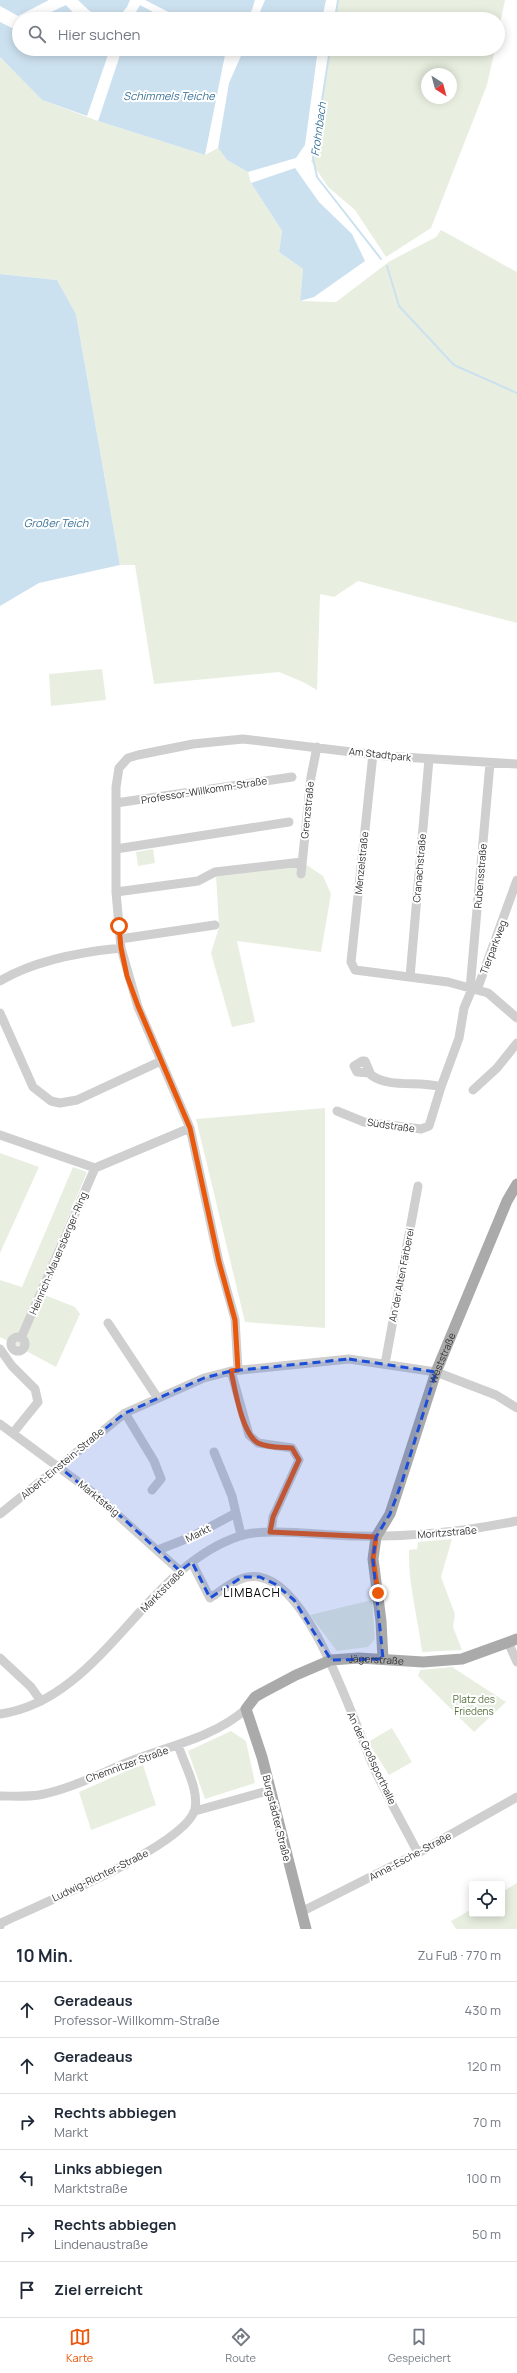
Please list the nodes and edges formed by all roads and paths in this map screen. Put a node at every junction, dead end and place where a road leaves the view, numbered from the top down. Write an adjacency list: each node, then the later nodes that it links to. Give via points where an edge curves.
1 (317, 747): 2 (street, Am Stadtpark); 7 (street, Am Stadtpark, via 243,739 193,744 128,758 116,775); 10 (street, Grenzstraße, via 311,777)
2 (373, 754): 3 (street, Am Stadtpark); 16 (street, Menzelstraße, via 350,962 355,970)
3 (429, 759): 4 (street, Am Stadtpark); 16 (street, Cranachstraße)
4 (490, 763): 5 (street, Am Stadtpark); 18 (street, Rubensstraße)
5 (517, 764)
6 (292, 777): 7 (street, Professor-Willkomm-Straße)
7 (116, 803): 9 (street)
8 (290, 822): 9 (street)
9 (116, 848): 13 (street)
10 (302, 862): 11 (street, Grenzstraße); 13 (street, via 215,872 198,881)
11 (301, 874)
12 (517, 880): 18 (street, Tierparkweg)
13 (116, 892): 15 (street)
14 (215, 925): 15 (street)
15 (120, 944): 17 (street, via 53,960); 22 (street, via 138,1006)
16 (410, 977): 18 (street, via 448,982)
17 (0, 981)
18 (473, 989): 20 (street, via 488,993); 24 (street, Südstraße, via 464,1008 459,1038)
19 (0, 1013): 22 (street, via 33,1087 50,1101 60,1103 77,1100)
20 (517, 1018)
21 (517, 1043): 25 (street, via 497,1068)
22 (161, 1061): 27 (street)
23 (370, 1073): 24 (street, via 378,1080 387,1082 424,1083)
24 (441, 1087): 26 (street, Südstraße, via 429,1126 421,1128 364,1122)
25 (473, 1090)
26 (337, 1111)
27 (190, 1128): 29 (street); 36 (street, via 219,1262 235,1320)
28 (0, 1135): 29 (street)
29 (95, 1168): 33 (street, Heinrich-Mauersberger-Ring)
30 (517, 1184): 37 (main road, Weststraße, via 507,1201)
31 (418, 1186): 35 (street, An der Alten Färberei)
32 (108, 1323): 38 (street)
33 (21, 1338)
34 (0, 1349): 42 (street, via 12,1366 35,1389 38,1402)
35 (384, 1364): 36 (street, Albert-Einstein-Straße, via 349,1360); 37 (street, Albert-Einstein-Straße)
36 (234, 1371): 38 (street, Albert-Einstein-Straße, via 204,1378); 49 (street, via 249,1435 258,1443 292,1448 299,1460 273,1517)
37 (436, 1372): 39 (street, Albert-Einstein-Straße, via 496,1395); 51 (main road, Weststraße, via 402,1482 390,1514)
38 (157, 1397): 40 (street, Albert-Einstein-Straße)
39 (517, 1408)
40 (124, 1413): 44 (street, Albert-Einstein-Straße); 45 (street, via 154,1460 161,1479)
41 (0, 1424): 42 (street, Marktsteig)
42 (13, 1433): 44 (street, Marktsteig)
43 (214, 1452): 46 (street, via 232,1496)
44 (58, 1466): 47 (street, Albert-Einstein-Straße); 52 (street, Marktsteig)
45 (152, 1490)
46 (236, 1513): 50 (street); 52 (street, Markt, via 191,1537)
47 (0, 1514)
48 (517, 1521): 51 (street, Moritzstraße, via 453,1532)
49 (270, 1532): 50 (street, Marktstraße); 51 (street, Marktstraße)
50 (241, 1536): 53 (street, Marktstraße, via 215,1547)
51 (376, 1537): 57 (main road, via 373,1559)
52 (158, 1550): 54 (street, Marktsteig)
53 (192, 1563): 54 (street, Marktstraße); 58 (street, An der Großsporthalle, via 210,1598 242,1576 260,1577 275,1584 294,1600)
54 (180, 1571): 60 (street, Marktstraße, via 118,1637 69,1682)
55 (513, 1640): 57 (main road, Jägerstraße, via 462,1659 423,1662); 59 (street)
56 (0, 1658): 60 (street, via 31,1687)
57 (383, 1659): 58 (main road, Jägerstraße)
58 (331, 1660): 61 (main road, Jägerstraße, via 260,1694); 68 (street, An der Großsporthalle, via 371,1761)
59 (517, 1662)
60 (41, 1701): 62 (street, Marktstraße, via 18,1712)
61 (246, 1709): 63 (street, Chemnitzer Straße, via 237,1718); 64 (main road, Burgstädter Straße)
62 (0, 1714)
63 (178, 1746): 65 (street, Chemnitzer Straße, via 41,1794); 67 (street, via 195,1792)
64 (271, 1790): 67 (street); 69 (main road, Burgstädter Straße)
65 (0, 1796)
66 (517, 1797): 68 (street, Anna-Esche-Straße)
67 (194, 1810): 70 (street, Ludwig-Richter-Straße, via 182,1827 142,1856 1,1923)
68 (418, 1853): 69 (street, Anna-Esche-Straße)
69 (301, 1912): 71 (main road, Burgstädter Straße)
70 (0, 1926)
71 (306, 1929)

